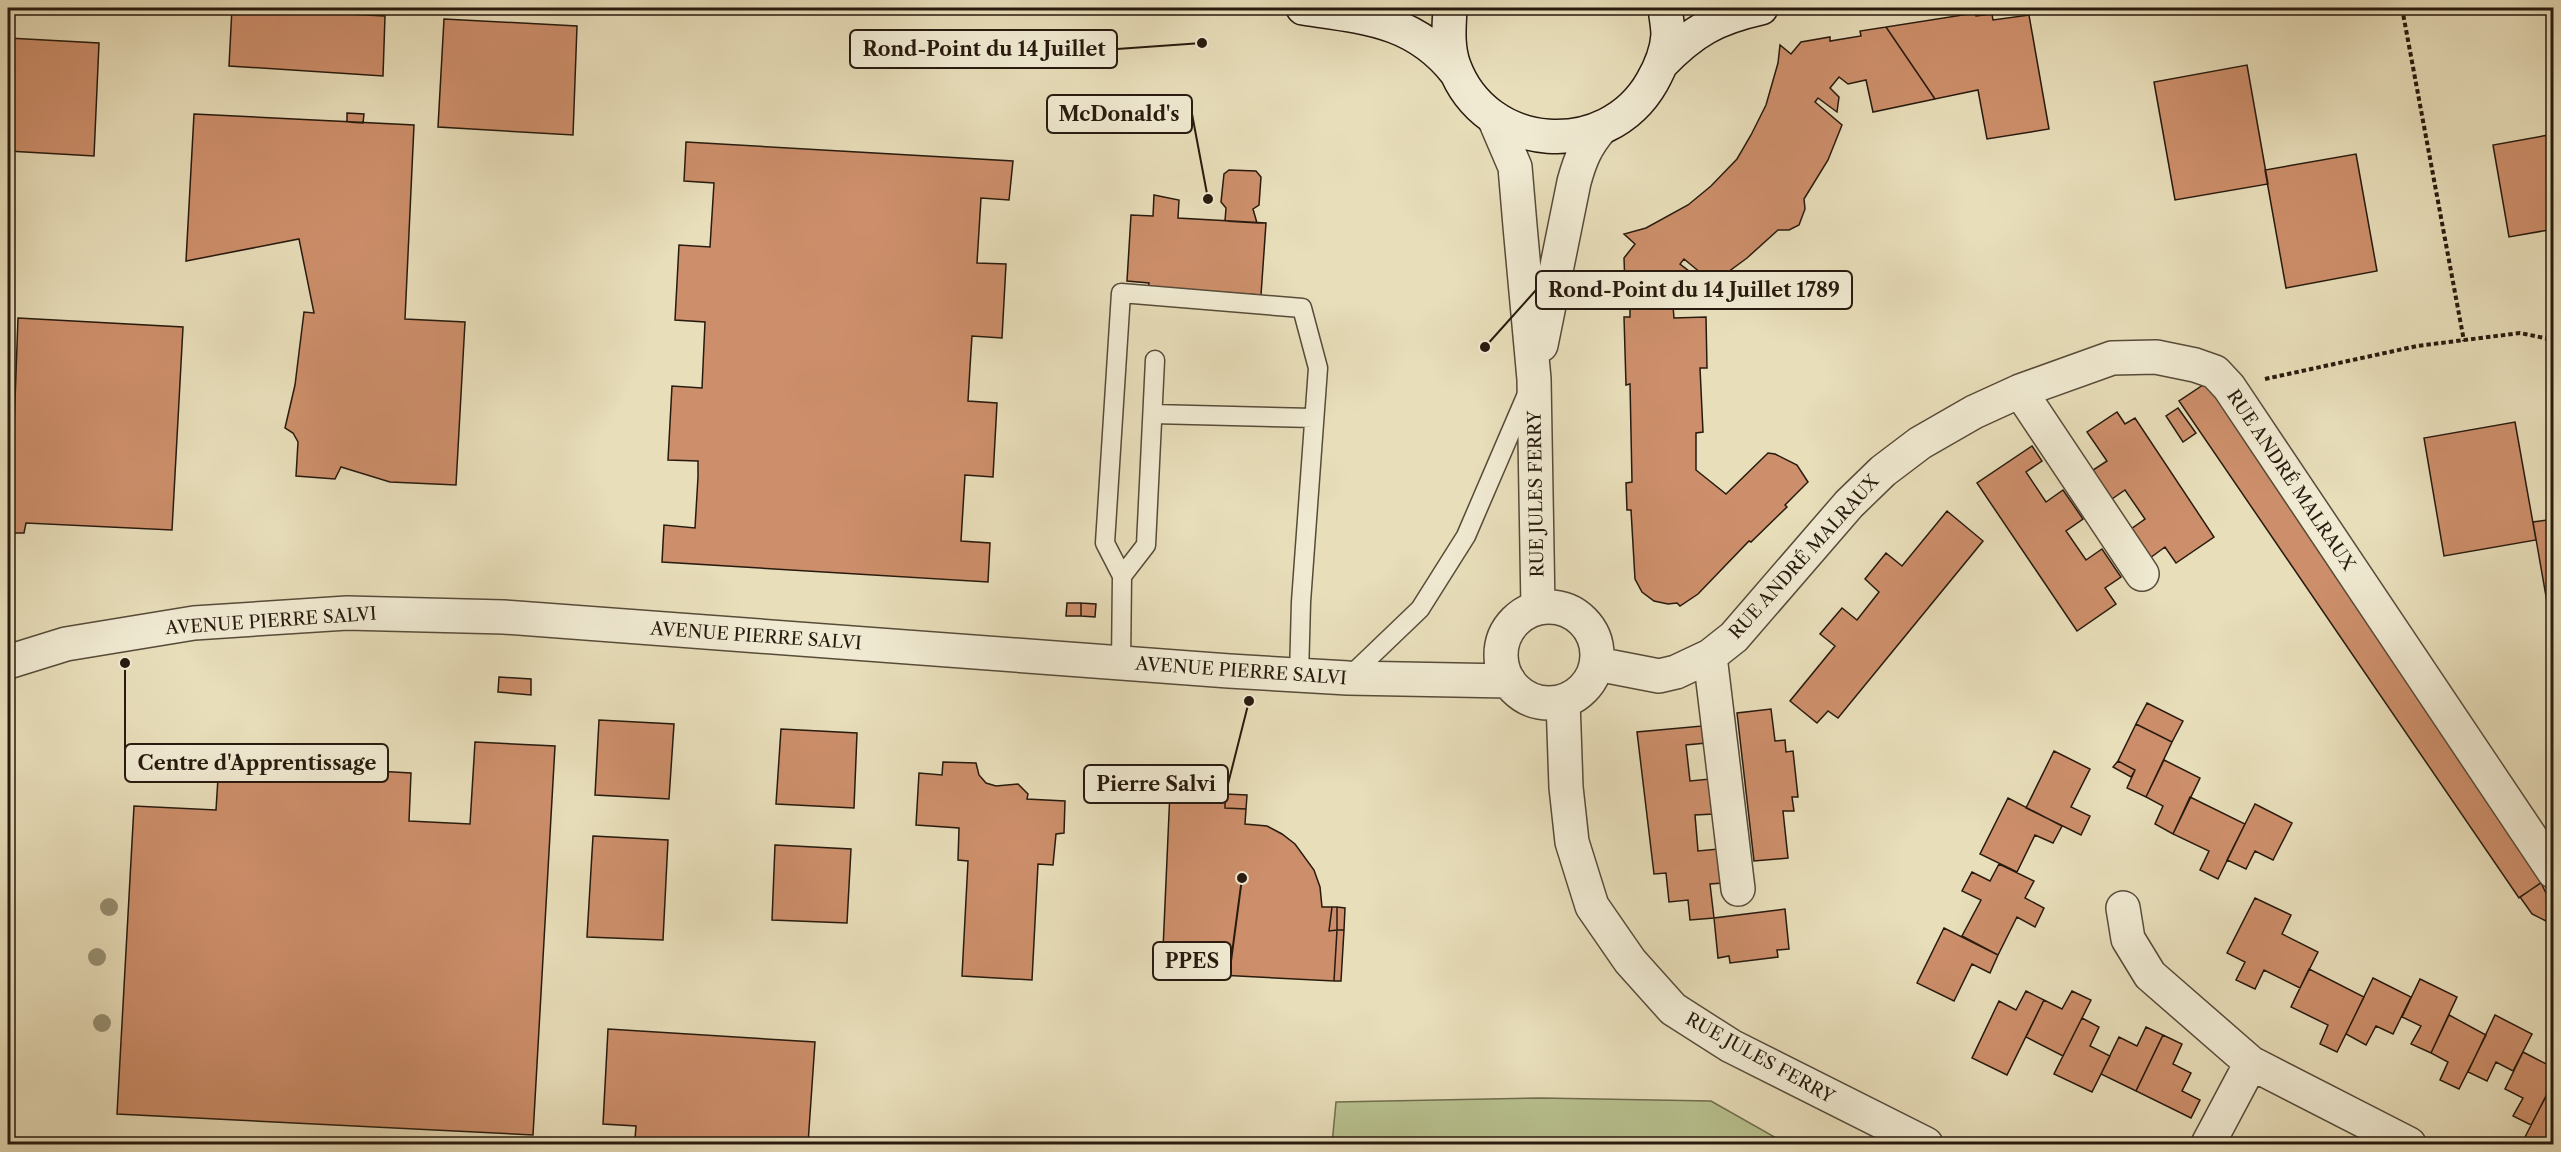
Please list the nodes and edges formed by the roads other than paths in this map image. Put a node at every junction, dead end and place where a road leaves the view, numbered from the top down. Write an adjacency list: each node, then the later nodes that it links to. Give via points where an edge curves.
1 (1303, 8): 6 (street, via 1375,19 1404,28 1441,52)
2 (1450, 8): 6 (street, via 1448,35)
3 (1665, 8): 5 (street, via 1668,37)
4 (1761, 8): 5 (street, via 1700,28)
5 (1661, 64): 8 (street, via 1643,97 1619,119)
6 (1459, 75): 7 (street, via 1470,95)
7 (1494, 118): 8 (street, via 1524,133 1556,138 1589,134); 10 (street, RUE JULES FERRY, via 1515,167)
8 (1601, 128): 10 (street, RUE JULES FERRY, via 1588,142 1574,182)
9 (1155, 360): 12 (lane)
10 (1534, 379): 16 (street, RUE JULES FERRY); 22 (lane, via 1466,536 1420,609)
11 (2020, 391): 14 (street); 17 (street, RUE ANDRÉ MALRAUX, via 1920,443 1883,471 1849,504 1734,637); 25 (street, RUE ANDRÉ MALRAUX, via 2112,358 2156,357 2216,372)
12 (1153, 414): 13 (lane); 15 (lane, via 1146,545)
13 (1313, 418): 15 (lane, via 1318,368 1302,308 1121,293 1106,543); 21 (lane)
14 (2142, 574)
15 (1122, 576): 19 (lane)
16 (1538, 608): 20 (street, via 1569,611 1582,620 1598,648); 23 (street, via 1512,624 1504,637 1502,667)
17 (1710, 656): 20 (street, RUE ANDRÉ MALRAUX, via 1659,676); 26 (street)
18 (8, 662): 19 (street, AVENUE PIERRE SALVI, via 66,645 194,623 347,613 504,617)
19 (1121, 663): 21 (street, AVENUE PIERRE SALVI)
20 (1596, 664): 24 (street, via 1585,687)
21 (1299, 675): 22 (street, AVENUE PIERRE SALVI)
22 (1348, 678): 23 (street, AVENUE PIERRE SALVI)
23 (1509, 681): 24 (street, via 1532,700)
24 (1563, 701): 29 (street, RUE JULES FERRY, via 1572,842 1592,906 1630,961 1673,1009 1731,1047)
25 (2553, 872)
26 (1738, 889)
27 (2123, 908): 28 (street, via 2128,939 2150,975)
28 (2251, 1063): 30 (street); 31 (street)
29 (1926, 1144)
30 (2208, 1144)
31 (2409, 1144)

